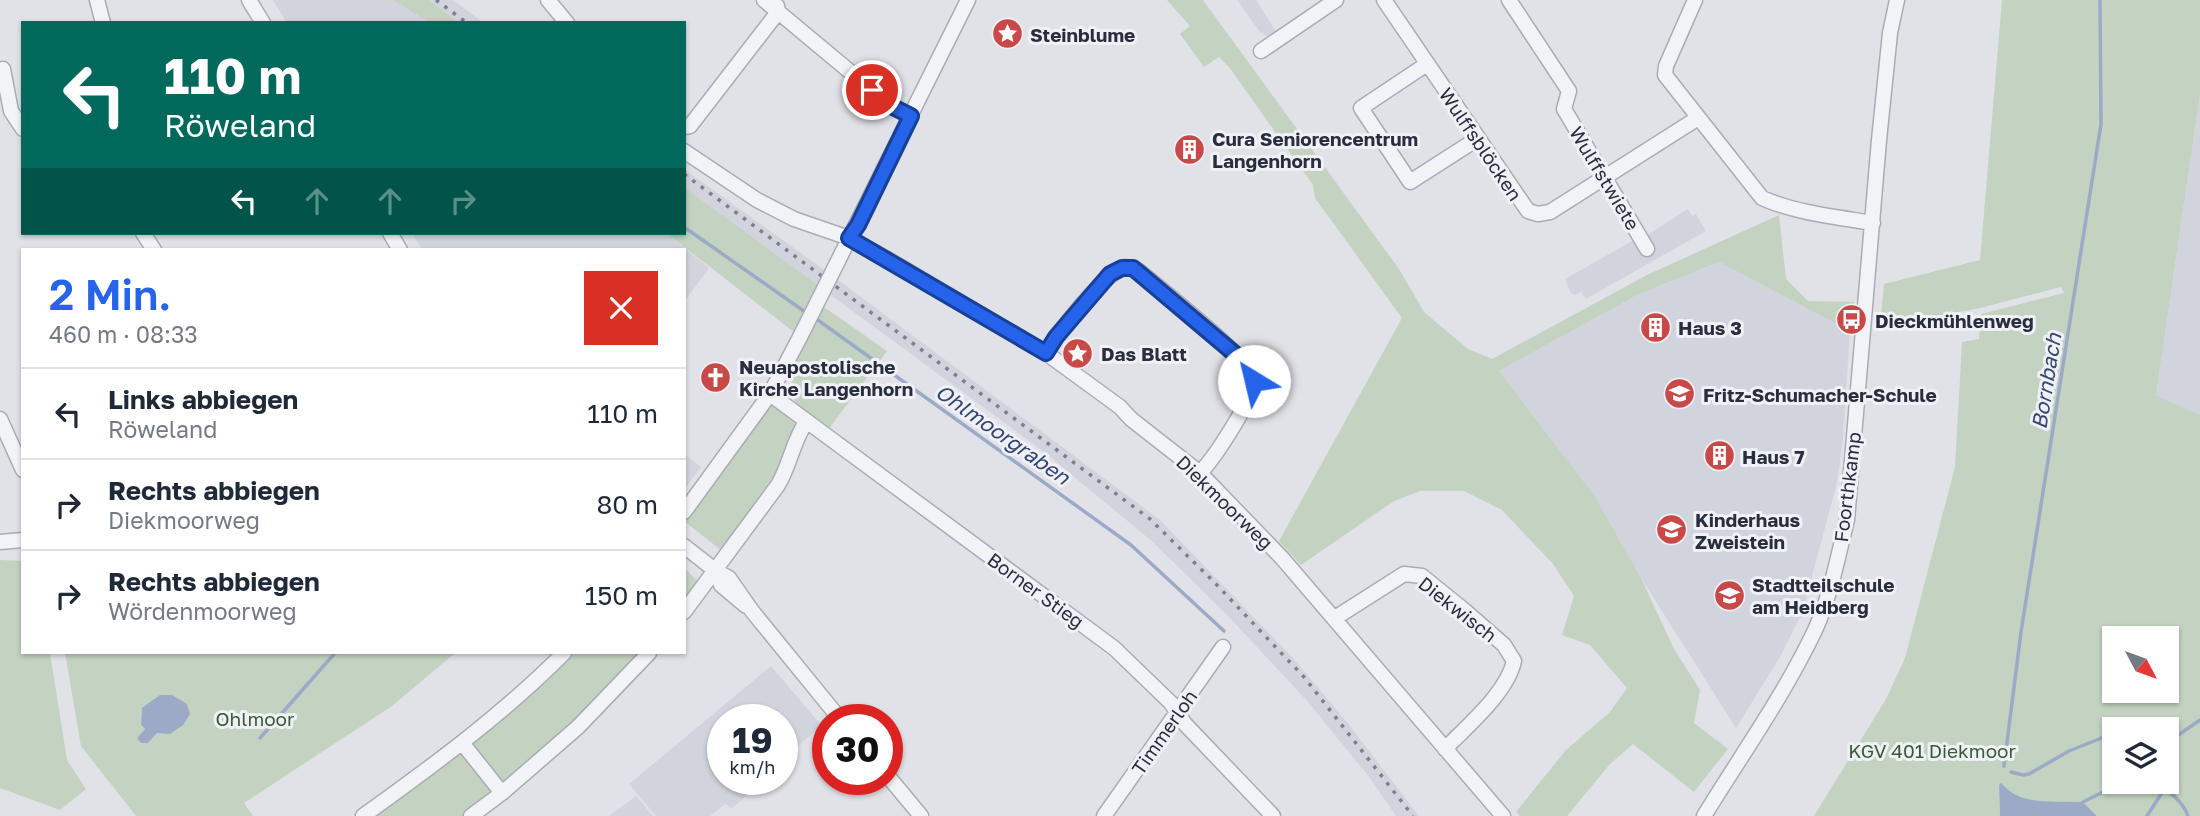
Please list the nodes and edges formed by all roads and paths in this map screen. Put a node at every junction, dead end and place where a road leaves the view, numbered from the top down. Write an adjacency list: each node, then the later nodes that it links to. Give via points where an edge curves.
1 (97, 0): 12 (street)
2 (249, 0): 13 (street)
3 (548, 0): 14 (street)
4 (764, 0): 11 (street)
5 (968, 0): 18 (street)
6 (1336, 0): 15 (street)
7 (1384, 0): 16 (street, Wulffsblöcken)
8 (1509, 0): 24 (street, Wulffstwiete, via 1569,91 1563,109)
9 (1695, 0): 19 (street, via 1665,75)
10 (1897, 0): 25 (street, Foorthkamp)
11 (777, 6): 18 (street, via 893,107); 21 (street)
12 (102, 21)
13 (262, 21)
14 (565, 21)
15 (1261, 51)
16 (1427, 64): 22 (street, Wulffsblöcken); 22 (street, via 1362,108 1410,182)
17 (3, 69): 20 (street, via 11,111)
18 (911, 116): 26 (street)
19 (1698, 118): 24 (street, Wulffsblöcken); 25 (street, via 1762,198 1816,214)
20 (21, 126)
21 (687, 127): 23 (street)
22 (1478, 139): 24 (street, Wulffsblöcken, via 1521,204 1538,214 1550,212)
23 (689, 154): 26 (street, Diekmoorweg, via 757,201)
24 (1606, 177): 27 (street, Wulffstwiete)
25 (1873, 223): 56 (street, Foorthkamp, via 1847,520 1833,577 1817,625 1794,670)
26 (849, 238): 28 (street, Diekmoorweg); 29 (street, bridge)
27 (1647, 249)
28 (1046, 353): 33 (street, Diekmoorweg); 33 (street, via 1110,274 1126,267 1139,271 1254,375 1218,453)
29 (770, 394): 31 (street, Borner Stieg); 34 (street)
30 (0, 419): 32 (street)
31 (806, 422): 38 (street, via 778,485); 45 (street, Borner Stieg, via 1114,648)
32 (21, 466)
33 (1200, 473): 40 (street, Diekmoorweg)
34 (686, 509)
35 (21, 540): 36 (street)
36 (0, 542)
37 (686, 548): 38 (street)
38 (716, 572): 39 (street); 44 (street, via 721,585 752,611)
39 (686, 610)
40 (1335, 618): 47 (street, Diekmoorweg); 47 (street, Diekwisch, via 1404,574 1422,576 1504,645 1514,662 1511,673)
41 (1223, 647): 45 (street, Timmerloh)
42 (563, 654): 46 (street)
43 (648, 654): 48 (street, via 578,727)
44 (828, 704)
45 (1178, 714): 53 (street, Timmerloh); 54 (street, Borner Stieg)
46 (464, 744): 48 (street); 50 (street)
47 (1445, 749): 55 (street, Diekmoorweg)
48 (502, 793): 51 (street)
49 (903, 794): 52 (street)
50 (363, 816)
51 (471, 816)
52 (921, 816)
53 (1104, 816)
54 (1273, 816)
55 (1503, 816)
56 (1704, 816)

